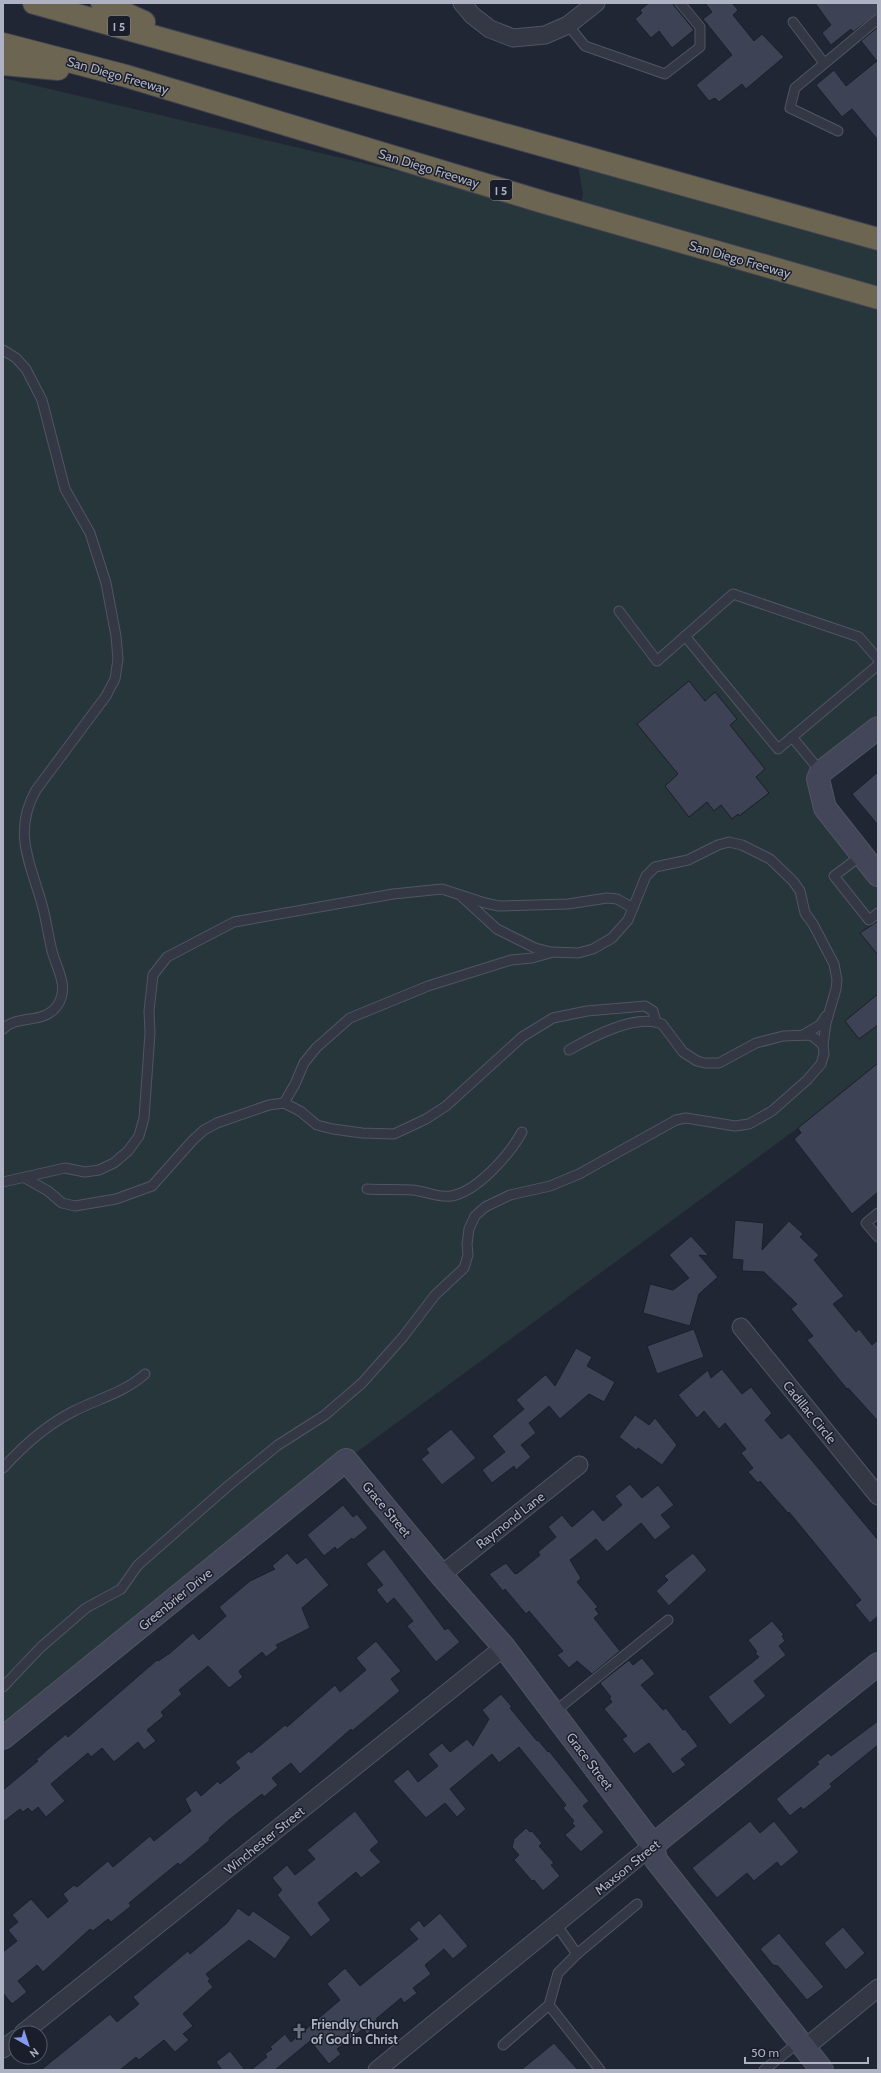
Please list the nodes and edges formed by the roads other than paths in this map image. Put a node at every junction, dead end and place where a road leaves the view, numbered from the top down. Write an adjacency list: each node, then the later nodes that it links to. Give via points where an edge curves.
1 (34, 3): 10 (highway, I 5)
2 (102, 3): 10 (highway)
3 (462, 3): 8 (street, via 490,29 513,38 545,35)
4 (596, 3): 8 (street)
5 (680, 3): 8 (lane, via 700,27 700,47 665,74 585,46)
6 (878, 19): 11 (lane)
7 (793, 22): 11 (lane)
8 (568, 25)
9 (3, 44): 13 (highway, San Diego Freeway / I 5)
10 (205, 50): 15 (highway, I 5)
11 (824, 63): 14 (lane, via 795,88 790,108)
12 (3, 64): 13 (highway)
13 (126, 76): 16 (highway, San Diego Freeway / I 5, via 546,203)
14 (838, 131)
15 (878, 239)
16 (878, 298)
17 (3, 350): 33 (lane, via 16,358 26,369 42,400 65,489 90,533 106,583 118,659 115,679 106,696 36,790 29,803 25,823 24,842 52,953 63,981 62,993 55,1008 43,1017 14,1022)
18 (619, 611): 19 (lane, via 658,661)
19 (685, 636): 20 (lane, via 733,594 859,637); 23 (lane, via 778,749)
20 (878, 659)
21 (878, 665): 23 (lane)
22 (878, 728): 24 (street)
23 (792, 737): 24 (lane)
24 (821, 772): 25 (street, via 818,779 825,808)
25 (862, 855): 26 (street); 29 (lane, via 834,876 869,920)
26 (878, 876)
27 (458, 894): 28 (lane, via 485,904 499,906 568,904 607,898 617,899); 30 (lane, via 497,929 535,948); 39 (lane, via 442,889 410,891 244,919 208,934 167,957 153,975 151,986 144,1118 139,1136 128,1151 114,1163 99,1170 85,1172 65,1168)
28 (633, 908): 30 (lane, via 619,932 607,942 578,953); 31 (lane, via 646,876 655,867 688,860 718,844 729,842 753,849 780,867 800,891 805,913 821,938 836,972 836,989)
29 (878, 913)
30 (553, 952): 37 (lane, via 467,972 350,1018 316,1048 304,1063)
31 (829, 1012): 34 (lane, via 820,1026); 35 (lane)
32 (656, 1022): 34 (lane, via 668,1030 683,1052 697,1060 713,1064 725,1061 760,1042 783,1036); 36 (lane, via 636,1023 607,1030); 37 (lane, via 653,1011 645,1006 587,1011 553,1018 522,1037 446,1106 394,1134 362,1133 317,1125 300,1111)
33 (3, 1029)
34 (803, 1035): 35 (lane, via 815,1038)
35 (823, 1045): 54 (lane, via 821,1064 813,1074 759,1119 749,1124 735,1126 686,1118 676,1120 580,1174 550,1186 510,1195 485,1207 469,1229 468,1255 464,1268 434,1295 403,1337 362,1383 325,1415 278,1445 228,1486 138,1565 121,1588 86,1608 56,1634)
36 (569, 1050)
37 (284, 1103): 39 (lane, via 268,1105 217,1122 193,1140 152,1186 116,1199 75,1206 62,1203 48,1190)
38 (522, 1132): 41 (lane, via 495,1168 459,1194 432,1195 414,1190)
39 (25, 1178): 40 (lane)
40 (3, 1182)
41 (366, 1189)
42 (878, 1213): 43 (lane, via 866,1223)
43 (878, 1237)
44 (741, 1327): 49 (street, Cadillac Circle)
45 (145, 1374): 48 (lane, via 126,1388 81,1407 55,1423 28,1442)
46 (346, 1460): 50 (street, Grace Street); 56 (street, Greenbrier Drive)
47 (579, 1465): 50 (street, Raymond Lane)
48 (3, 1468)
49 (878, 1496)
50 (441, 1574): 52 (street, Grace Street)
51 (668, 1620): 55 (lane)
52 (504, 1647): 55 (street, Grace Street); 63 (street, Winchester Street)
53 (878, 1664): 57 (street, Maxson Street)
54 (3, 1688)
55 (553, 1713): 57 (street, Grace Street)
56 (3, 1738)
57 (653, 1846): 59 (street, Maxson Street); 65 (street, Grace Street, via 656,1860)
58 (637, 1904): 60 (lane)
59 (556, 1924): 60 (lane); 66 (street, Maxson Street)
60 (577, 1954): 62 (lane, via 558,1973)
61 (878, 1988): 65 (street)
62 (549, 2005): 64 (lane); 67 (lane)
63 (33, 2025)
64 (503, 2045)
65 (802, 2045): 68 (lane); 69 (street, Grace Street)
66 (377, 2070)
67 (600, 2070)
68 (764, 2070)
69 (822, 2070)

